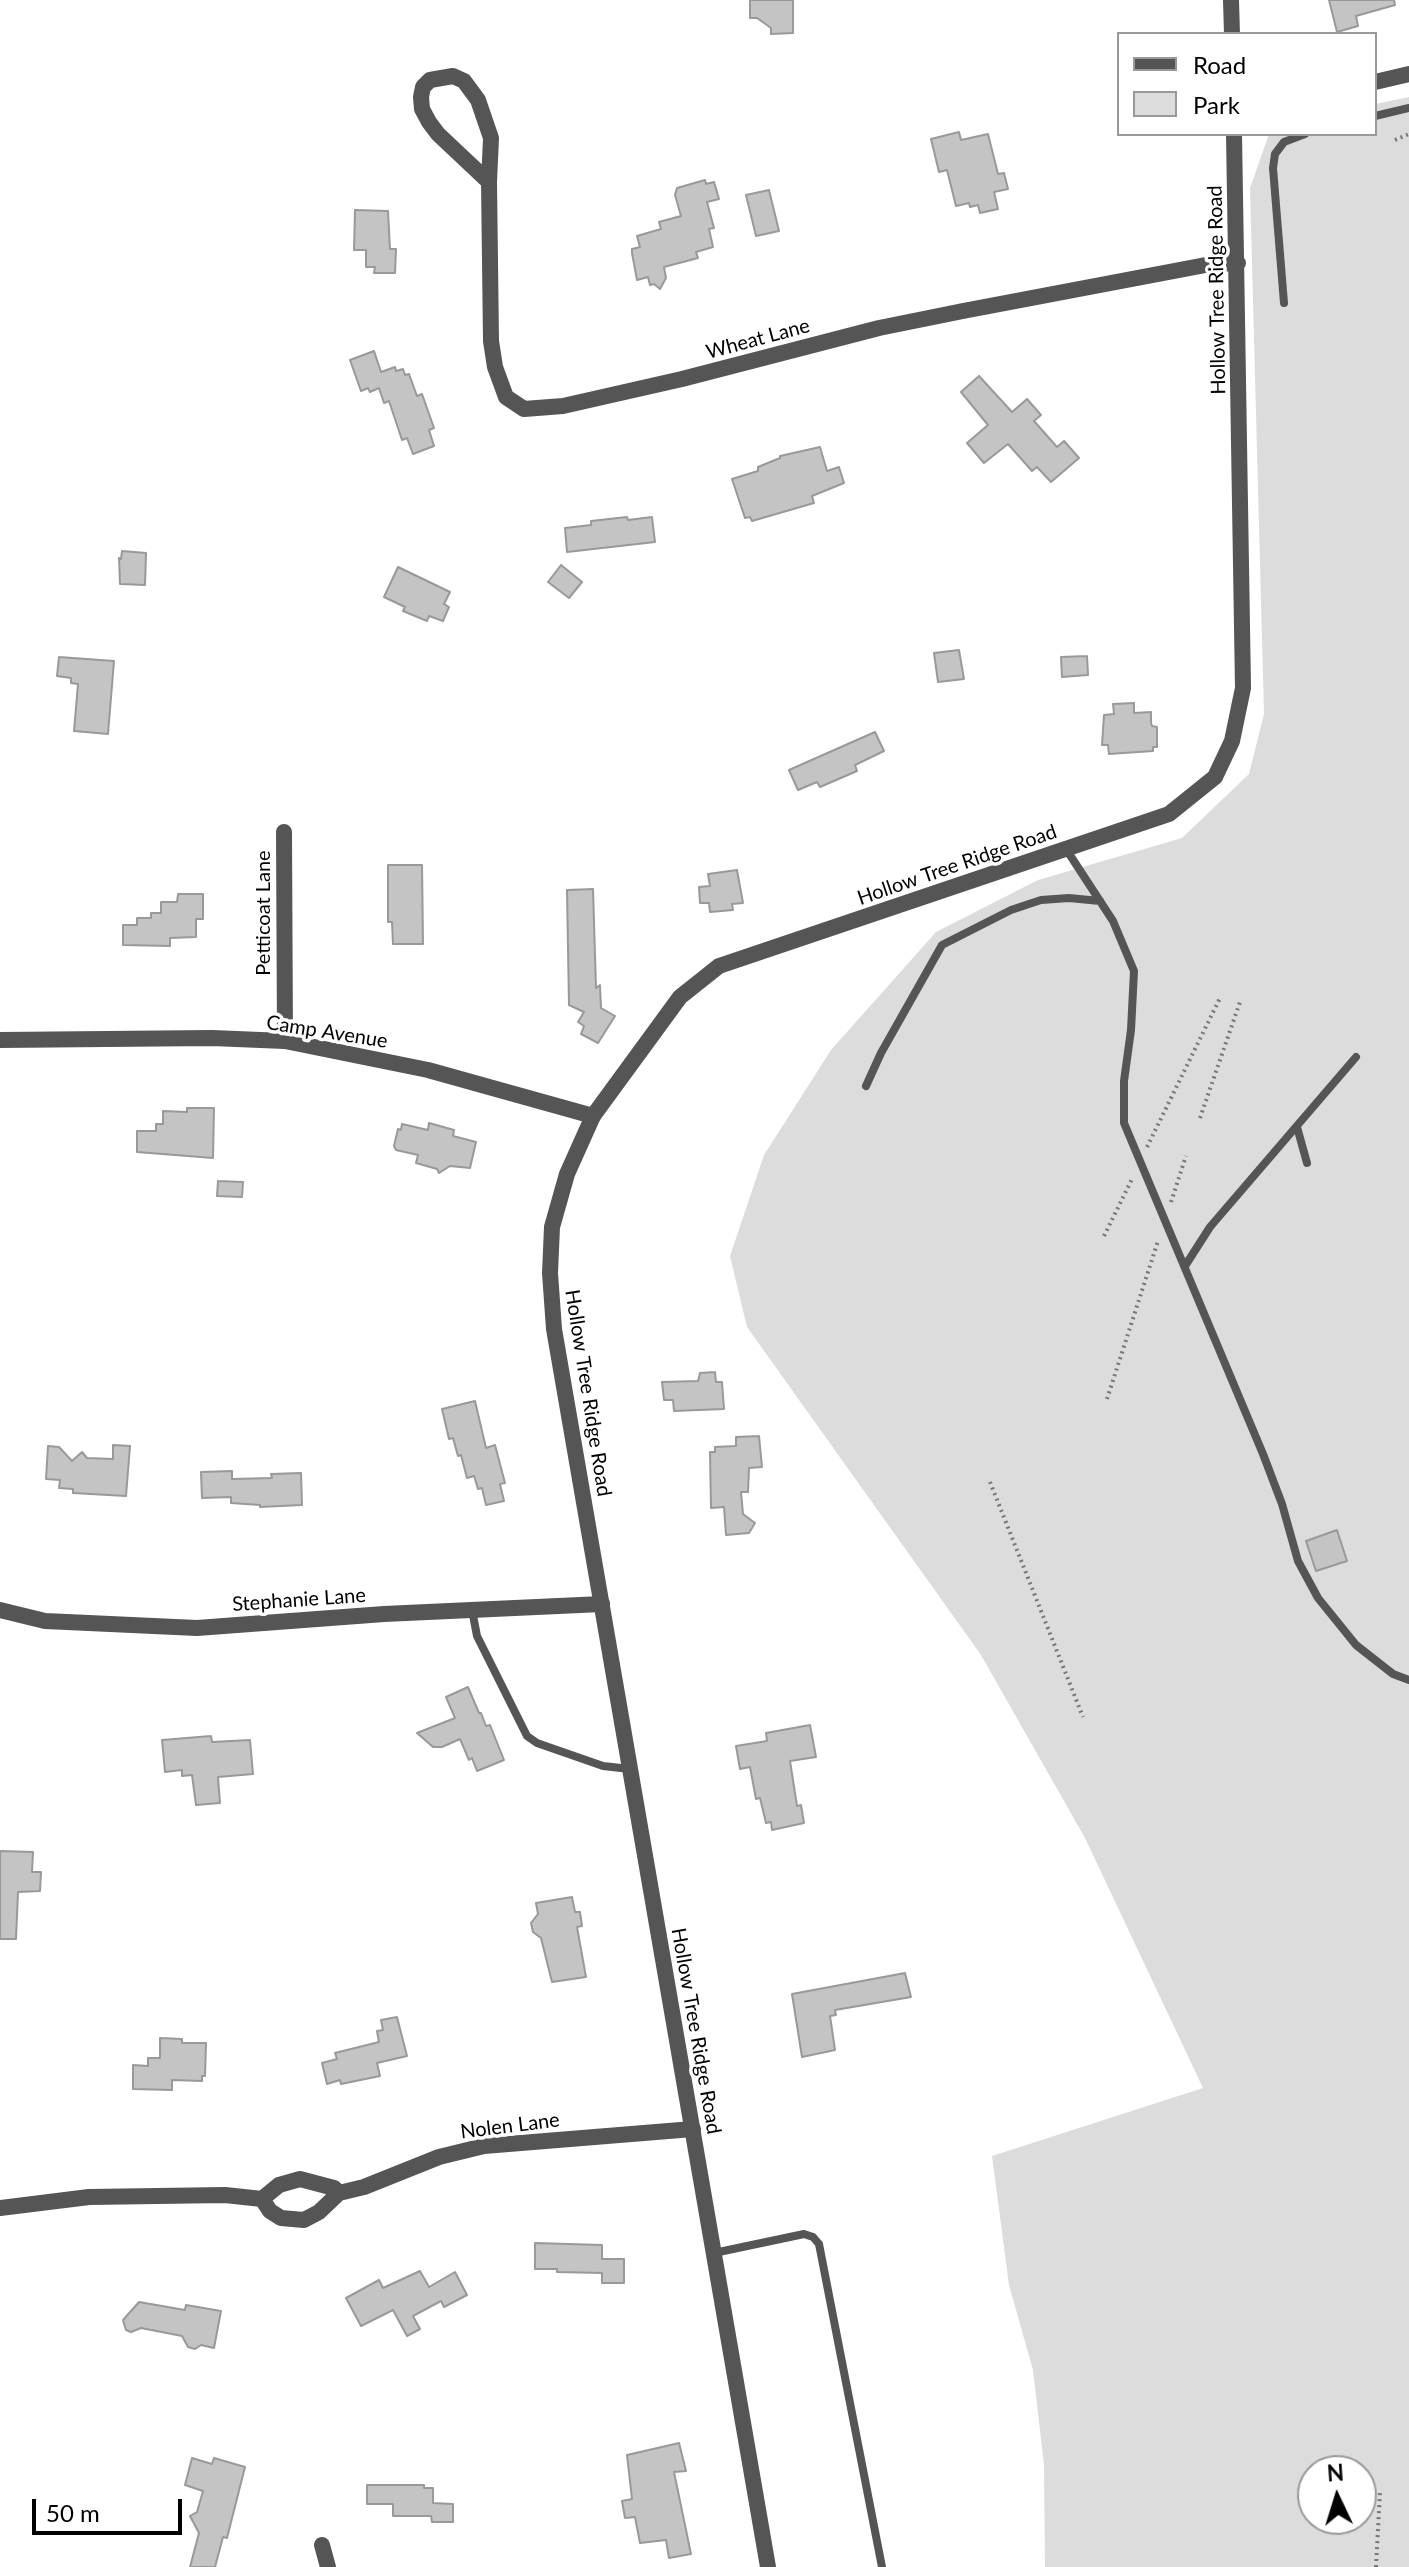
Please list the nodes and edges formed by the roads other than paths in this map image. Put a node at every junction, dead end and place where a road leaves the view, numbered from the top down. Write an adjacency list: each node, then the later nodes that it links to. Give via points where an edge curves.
1 (1231, 0): 2 (street)
2 (1232, 32)
3 (1409, 74): 4 (street)
4 (1377, 82)
5 (1409, 108): 6 (lane)
6 (1377, 116)
7 (1234, 136): 10 (street, Hollow Tree Ridge Road)
8 (1300, 136): 11 (lane, via 1284,142 1273,168)
9 (489, 182): 9 (street, Wheat Lane, via 429,122 421,97 430,80 453,76 464,81 478,100 491,138); 10 (street, Wheat Lane, via 495,367 506,397 524,409 563,406 682,379 865,331)
10 (1238, 263): 13 (street, Hollow Tree Ridge Road, via 1243,688 1232,741 1215,777 1169,814)
11 (1284, 303)
12 (284, 832): 16 (street, Petticoat Lane)
13 (1066, 849): 14 (lane); 19 (street, Hollow Tree Ridge Road, via 719,966 680,997)
14 (1100, 901): 18 (lane, via 1041,900 942,945); 22 (lane, via 1134,971 1124,1123)
15 (0, 1040): 16 (street, Camp Avenue)
16 (285, 1041): 19 (street, Camp Avenue, via 428,1070)
17 (1356, 1057): 20 (lane)
18 (866, 1086)
19 (593, 1116): 23 (street, Hollow Tree Ridge Road, via 567,1174 552,1227 550,1273 554,1329)
20 (1297, 1127): 21 (lane); 22 (lane, via 1210,1227)
21 (1307, 1163)
22 (1185, 1266): 26 (lane, via 1263,1454 1298,1561 1318,1598 1356,1645)
23 (602, 1604): 25 (street, Stephanie Lane); 27 (street, Hollow Tree Ridge Road)
24 (0, 1610): 25 (street, Stephanie Lane, via 45,1621 197,1628)
25 (472, 1610): 27 (lane, via 477,1636 527,1736 603,1766)
26 (1409, 1680)
27 (631, 1769): 28 (street, Hollow Tree Ridge Road)
28 (693, 2129): 29 (street, Nolen Lane, via 484,2146); 32 (street, Hollow Tree Ridge Road)
29 (339, 2193): 30 (street, via 300,2179 279,2185); 30 (street, Nolen Lane, via 312,2217 293,2221 270,2211)
30 (262, 2199): 31 (street, Nolen Lane, via 89,2197)
31 (0, 2208)
32 (713, 2253): 35 (street, Hollow Tree Ridge Road); 36 (lane, via 804,2234 819,2244)
33 (322, 2545): 34 (street)
34 (328, 2567)
35 (768, 2567)
36 (882, 2567)

